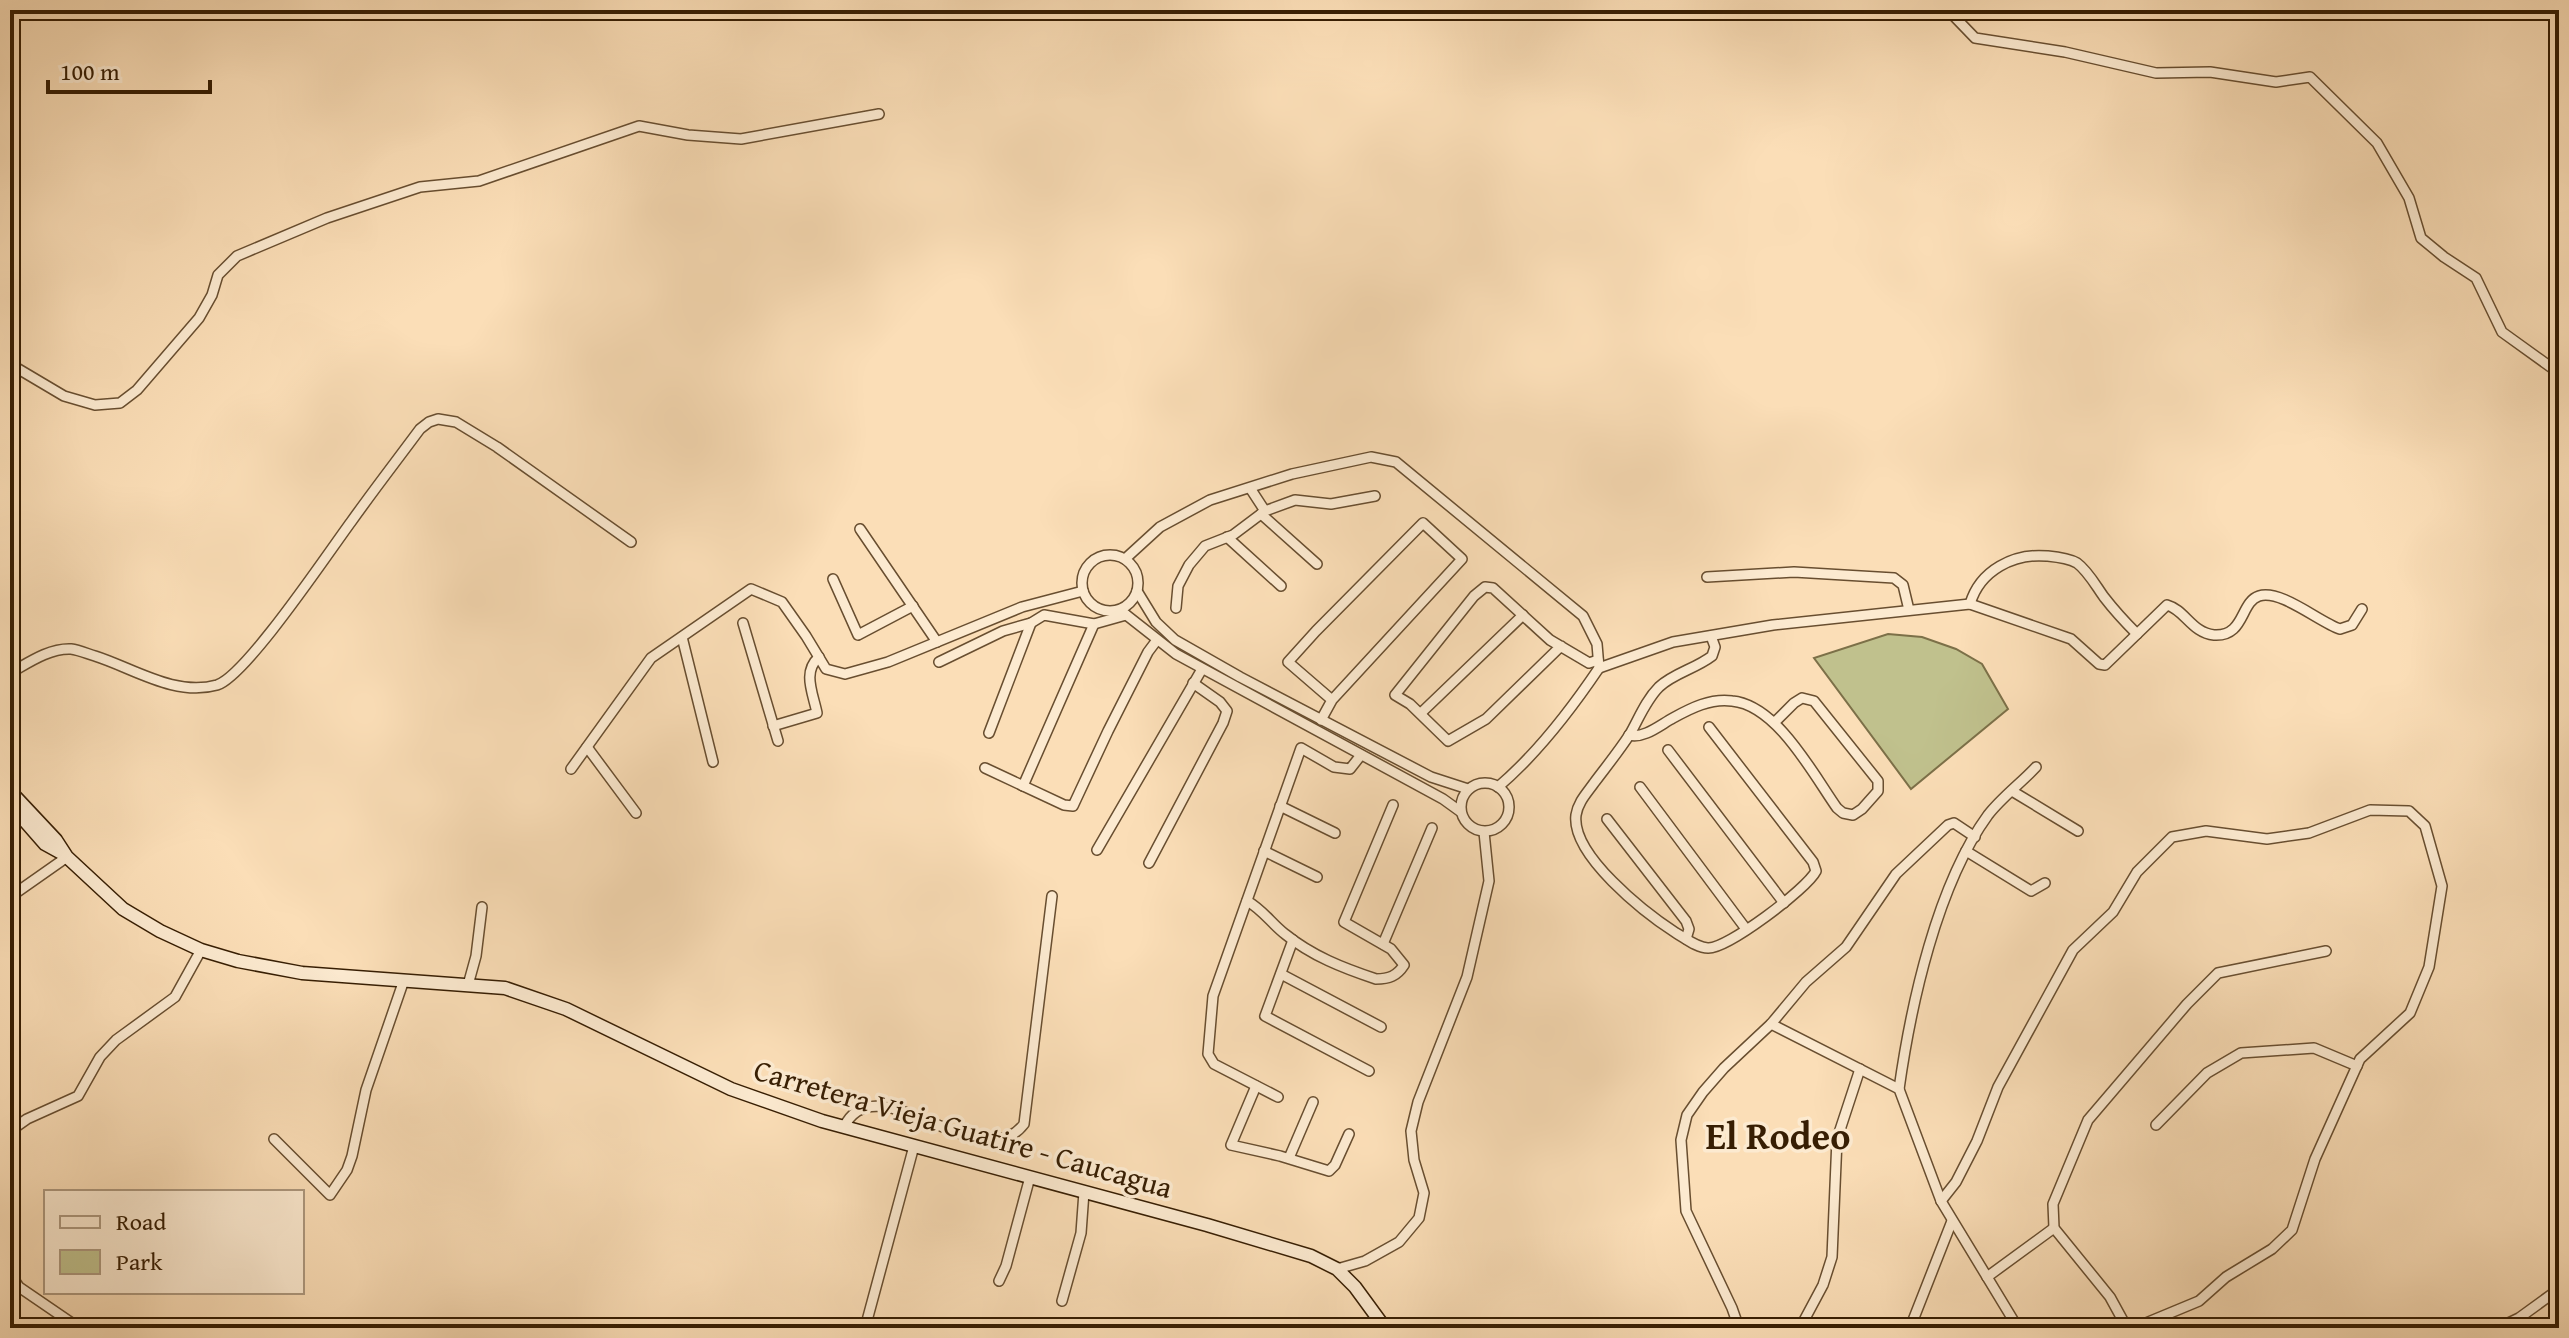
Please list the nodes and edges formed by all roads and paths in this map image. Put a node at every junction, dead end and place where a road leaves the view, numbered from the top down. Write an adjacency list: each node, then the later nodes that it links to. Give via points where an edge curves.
1 (1948, 10): 4 (street, via 1975,38 2156,73 2210,72 2276,82 2310,77 2377,143 2409,198 2421,238 2476,278 2502,332)
2 (879, 114): 3 (street, via 741,139 639,126 479,181 420,187 327,218 237,256 218,275 199,318 120,403 95,405 64,396)
3 (10, 364)
4 (2559, 373)
5 (1250, 488): 7 (street); 11 (street, via 1210,500 1160,527); 36 (street, via 1371,457 1396,462 1583,616 1597,644)
6 (1375, 496): 7 (street, via 1331,504 1295,500)
7 (1263, 512): 9 (street); 12 (street)
8 (860, 529): 19 (street)
9 (1227, 537): 15 (street); 20 (street, via 1205,546 1189,565 1178,586)
10 (631, 542): 38 (street, via 497,447 456,422 438,419 420,429 234,675 218,684 180,686 71,649 46,654)
11 (1125, 559): 16 (street, via 1097,558 1084,572); 17 (street, via 1136,573)
12 (1317, 564)
13 (1707, 577): 22 (street, via 1794,572 1894,578 1903,585)
14 (833, 579): 19 (street, via 858,635)
15 (1281, 586)
16 (1083, 591): 23 (street, via 1094,606); 32 (street, via 1022,607)
17 (1137, 591): 23 (street); 42 (street, via 1175,640)
18 (1970, 604): 22 (street); 28 (street, via 2071,639 2102,665); 28 (street, via 1979,585 2004,563 2033,555 2060,557 2081,567)
19 (913, 606): 32 (street)
20 (1176, 608)
21 (2362, 609): 28 (street, via 2352,625 2340,629 2293,604 2259,596 2232,630 2215,635 2197,629 2167,605)
22 (1909, 610): 29 (street)
23 (1123, 612): 27 (street); 31 (street)
24 (1523, 615): 33 (street); 41 (street); 41 (street, via 1493,588 1485,587 1474,596 1395,695)
25 (743, 623): 44 (street)
26 (1031, 623): 27 (street, via 1044,615); 35 (street); 46 (street)
27 (1094, 624): 56 (street)
28 (2137, 634)
29 (1711, 636): 36 (street); 47 (street, via 1712,656 1662,684)
30 (682, 637): 34 (street, via 751,589 782,602); 49 (street, via 651,658); 52 (street)
31 (1157, 640): 37 (street); 56 (street, via 1077,803 1064,805)
32 (937, 642): 34 (street, via 845,674 826,669)
33 (1561, 646): 36 (street); 41 (street, via 1486,719 1448,741)
34 (819, 657): 44 (street, via 808,675 817,713)
35 (939, 662)
36 (1599, 664): 57 (street, via 1580,696)
37 (1202, 669): 39 (street); 51 (street)
38 (10, 673)
39 (1193, 683): 72 (street); 76 (street, via 1227,711)
40 (1332, 700): 40 (street, via 1462,559 1423,523 1288,662); 42 (street)
41 (1421, 713)
42 (1321, 720): 59 (street, via 1431,777)
43 (1774, 723): 43 (street, via 1840,811 1853,815 1878,791 1878,781 1814,701 1802,698); 47 (street, via 1729,700 1693,707 1642,735)
44 (773, 726): 48 (street)
45 (1709, 727): 82 (street, via 1815,865 1810,881)
46 (989, 733)
47 (1629, 735): 85 (street, via 1584,796 1577,827 1608,877)
48 (778, 741)
49 (587, 747): 55 (street); 65 (street)
50 (1668, 750): 82 (street)
51 (1361, 755): 63 (street, via 1350,769 1334,767 1301,748); 64 (street)
52 (713, 762)
53 (2036, 767): 60 (street)
54 (985, 768): 56 (street)
55 (571, 769)
56 (1023, 786)
57 (1498, 787): 59 (street, via 1483,783); 69 (street, via 1508,799 1508,815 1499,828)
58 (1640, 787): 84 (street)
59 (1468, 789): 64 (street)
60 (2012, 791): 68 (street); 71 (street)
61 (12, 796): 75 (main road, Carretera Vieja Guatire - Caucagua)
62 (1393, 805): 87 (street, via 1344,922)
63 (1280, 806): 70 (street); 73 (street)
64 (1461, 812): 69 (street, via 1469,826)
65 (636, 813)
66 (1607, 819): 85 (street, via 1686,921)
67 (1432, 828): 87 (street)
68 (2078, 831)
69 (1484, 832): 114 (street, via 1489,881 1467,977 1411,1131 1424,1193 1419,1218 1399,1242)
70 (1335, 833)
71 (1975, 837): 74 (street); 93 (street, via 1954,823 1948,825 1896,874 1846,947 1806,982)
72 (1097, 850)
73 (1264, 851): 77 (street); 81 (street)
74 (1966, 851): 78 (street, via 2031,891); 99 (street, via 1937,920)
75 (67, 857): 80 (street); 88 (main road, Carretera Vieja Guatire - Caucagua, via 123,909)
76 (1149, 863)
77 (1317, 877)
78 (2045, 883)
79 (1052, 896): 103 (street, via 1024,1124 1016,1134 995,1141 976,1138 872,1105 859,1108)
80 (10, 897)
81 (1247, 901): 86 (street); 98 (street, via 1213,996 1208,1054 1214,1064)
82 (1784, 903): 84 (street)
83 (482, 907): 92 (street)
84 (1746, 929): 85 (street, via 1711,949)
85 (1686, 939)
86 (1293, 940): 87 (street, via 1316,956 1376,979 1399,973 1404,965); 90 (street)
87 (1383, 944)
88 (201, 950): 91 (main road, Carretera Vieja Guatire - Caucagua, via 302,973); 104 (street, via 175,997 116,1040 78,1096)
89 (2326, 951): 113 (street, via 2218,973 2187,1004 2088,1120 2053,1204)
90 (1281, 974): 94 (street); 97 (street, via 1265,1016)
91 (404, 980): 92 (main road, Carretera Vieja Guatire - Caucagua); 106 (street, via 366,1090 352,1156 330,1195)
92 (468, 985): 103 (main road, Carretera Vieja Guatire - Caucagua, via 505,988 566,1009 731,1089)
93 (1771, 1024): 96 (street); 123 (street, via 1703,1092 1687,1115 1681,1140 1686,1211)
94 (1381, 1027)
95 (2357, 1066): 102 (street, via 2314,1048 2241,1053 2207,1073); 111 (street, via 2410,1013 2429,967 2442,886 2425,826 2409,811 2370,810 2309,833 2267,839 2206,831 2172,837 2137,872 2113,912 2073,950 1998,1087 1956,1182); 128 (street, via 2315,1159 2292,1230 2199,1301)
96 (1860, 1069): 99 (street); 124 (street, via 1837,1139 1832,1257)
97 (1369, 1071)
98 (1256, 1086): 100 (street); 108 (street, via 1231,1145)
99 (1899, 1089): 111 (street)
100 (1278, 1097)
101 (1313, 1102): 108 (street)
102 (2156, 1125)
103 (844, 1127): 107 (main road, Carretera Vieja Guatire - Caucagua)
104 (10, 1131)
105 (1349, 1134): 108 (street, via 1329,1171)
106 (274, 1139)
107 (914, 1146): 109 (main road, Carretera Vieja Guatire - Caucagua); 121 (street)
108 (1289, 1158)
109 (1030, 1177): 110 (main road, Carretera Vieja Guatire - Caucagua); 117 (street)
110 (1084, 1192): 114 (main road, Carretera Vieja Guatire - Caucagua, via 1311,1256); 119 (street, via 1081,1233)
111 (1941, 1201): 112 (street)
112 (1952, 1221): 116 (street); 125 (street)
113 (2054, 1228): 116 (street); 127 (street, via 2110,1297)
114 (1337, 1269): 122 (main road, Carretera Vieja Guatire - Caucagua)
115 (10, 1274): 120 (street, via 19,1287)
116 (1987, 1277): 126 (street)
117 (999, 1281)
118 (2559, 1289): 129 (street)
119 (1062, 1301)
120 (79, 1328)
121 (865, 1328)
122 (1385, 1328)
123 (1739, 1328)
124 (1800, 1328)
125 (1910, 1328)
126 (2018, 1328)
127 (2127, 1328)
128 (2134, 1328)
129 (2498, 1328)

